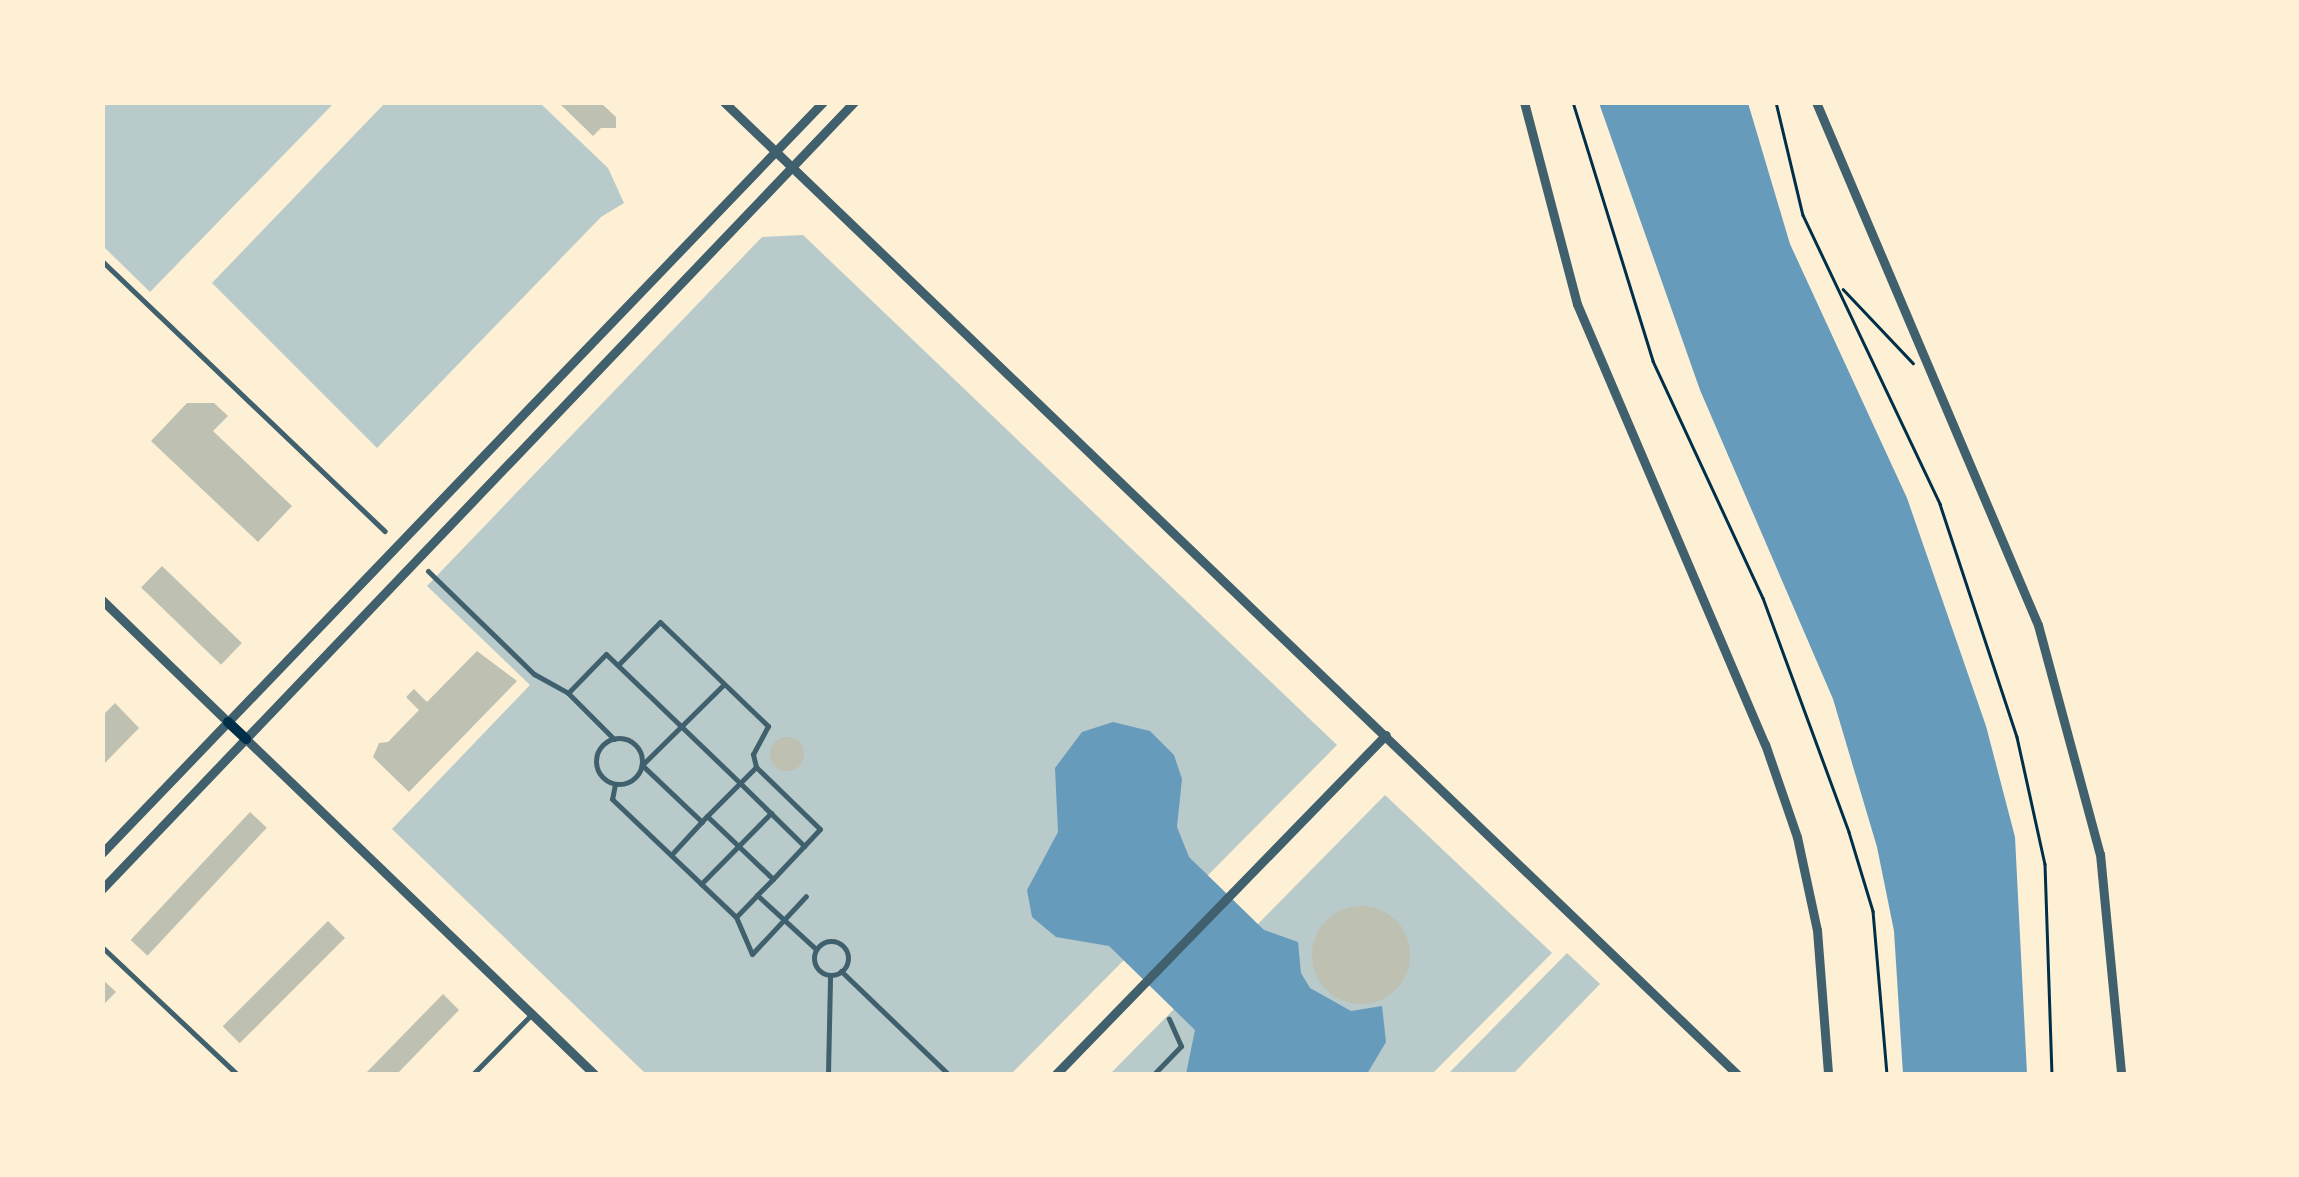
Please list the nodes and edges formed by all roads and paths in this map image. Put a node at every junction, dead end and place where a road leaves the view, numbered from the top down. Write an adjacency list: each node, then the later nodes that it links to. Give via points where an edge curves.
1 (724, 102): 8 (street)
2 (823, 102): 8 (street)
3 (854, 102): 9 (street)
4 (1524, 102): 56 (street, via 1577,304 1765,744 1797,837 1816,930)
5 (1573, 102): 57 (path, via 1654,360 1763,598 1849,832 1874,911)
6 (1776, 102): 11 (path, via 1803,215)
7 (1816, 102): 12 (street, via 1837,165)
8 (775, 152): 9 (street); 19 (street)
9 (791, 168): 21 (street); 23 (street)
10 (102, 261): 13 (street)
11 (1838, 284): 12 (path, via 1900,354); 58 (path, via 1940,504 2016,737 2045,864)
12 (1935, 378): 59 (street, via 2038,625 2070,726 2112,930)
13 (385, 530)
14 (428, 572): 18 (street, via 534,674)
15 (102, 600): 19 (street)
16 (618, 664): 17 (street, via 660,622); 18 (street, via 606,654); 20 (street)
17 (724, 684): 20 (street); 25 (street, via 768,726 753,754)
18 (568, 693): 22 (street)
19 (228, 722): 23 (main road); 33 (street)
20 (682, 727): 24 (street); 26 (street)
21 (1386, 735): 53 (street); 55 (street)
22 (614, 738): 24 (street, via 636,745); 27 (street, via 600,747 596,762)
23 (246, 739): 37 (street); 46 (street)
24 (642, 765): 27 (street, via 635,778); 30 (street)
25 (756, 767): 26 (street); 32 (street, via 820,829)
26 (740, 783): 28 (street); 29 (street)
27 (615, 784): 34 (street, via 612,798)
28 (771, 813): 31 (street); 32 (street)
29 (708, 816): 30 (street); 31 (street)
30 (702, 822): 34 (street)
31 (738, 846): 35 (street); 36 (street)
32 (804, 846): 35 (street)
33 (102, 853)
34 (671, 855): 36 (street)
35 (772, 879): 38 (street)
36 (701, 884): 40 (street)
37 (102, 890)
38 (757, 894): 40 (street); 41 (street)
39 (806, 896): 41 (street)
40 (736, 917): 41 (street, via 752,954)
41 (785, 920): 43 (street)
42 (102, 946): 48 (street)
43 (816, 949): 44 (street, via 824,941 840,943 848,957); 45 (street, via 816,966)
44 (841, 972): 45 (street); 52 (street)
45 (830, 975): 51 (street)
46 (532, 1014): 49 (street); 50 (street)
47 (1168, 1019): 54 (street, via 1182,1046)
48 (237, 1074)
49 (473, 1074)
50 (594, 1074)
51 (828, 1074)
52 (948, 1074)
53 (1056, 1074)
54 (1154, 1074)
55 (1737, 1074)
56 (1828, 1074)
57 (1887, 1074)
58 (2052, 1074)
59 (2121, 1074)

